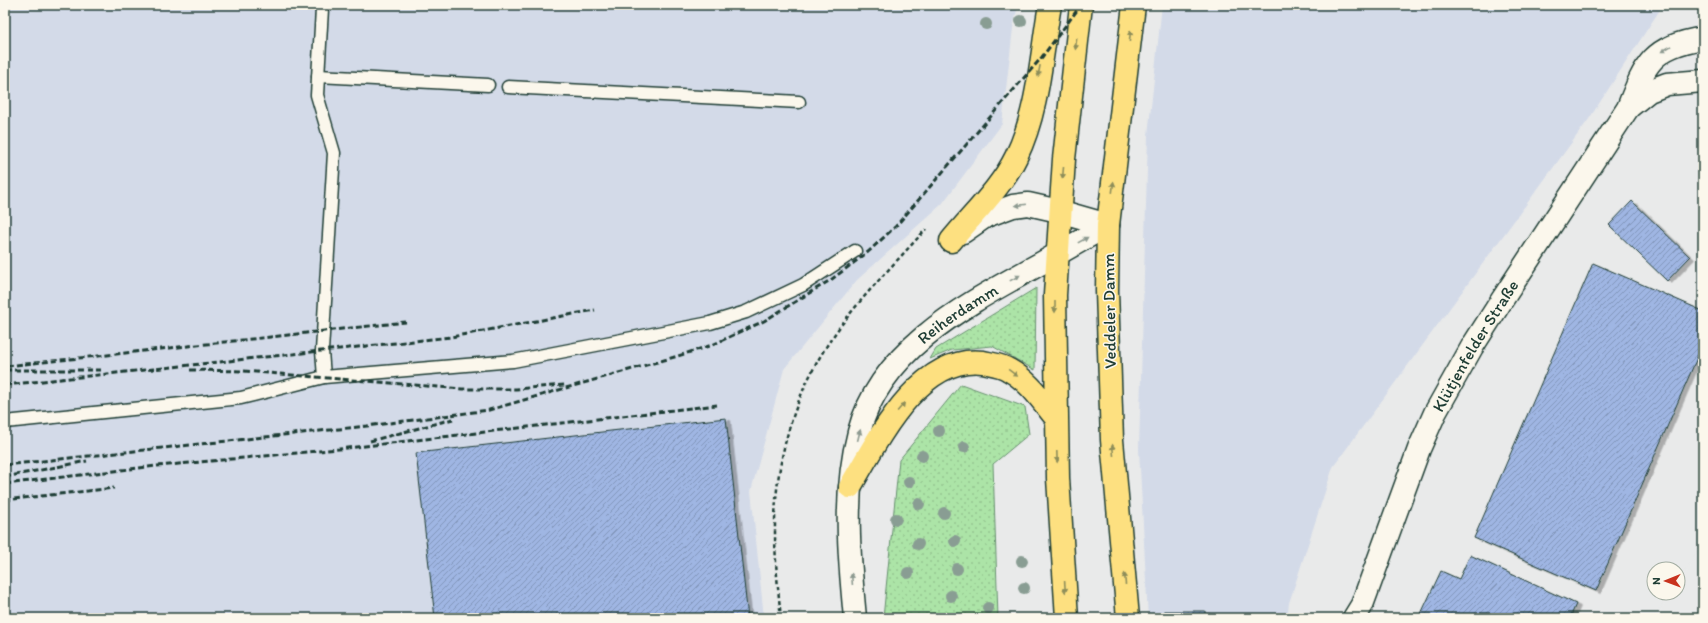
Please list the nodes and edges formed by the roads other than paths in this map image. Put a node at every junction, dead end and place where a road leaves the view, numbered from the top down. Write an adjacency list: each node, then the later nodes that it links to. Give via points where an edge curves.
1 (1050, 5): 14 (main road, one-way to 14, via 1026,135 1016,158 1000,183)
2 (1081, 5): 12 (main road, one-way to 12)
3 (1134, 5): 13 (main road, Veddeler Damm, one-way to 3)
4 (322, 6): 6 (lane)
5 (1703, 38): 11 (street, Klütjenfelder Straße, one-way to 11, via 1666,48 1654,58 1645,70)
6 (318, 76): 8 (lane); 17 (lane, via 317,95 334,152 322,351)
7 (1703, 81): 11 (street, Klütjenfelder Straße, via 1667,84 1649,91)
8 (488, 85)
9 (508, 86): 10 (lane)
10 (800, 102)
11 (1628, 108): 21 (street, Klütjenfelder Straße, via 1472,347 1435,413 1419,449)
12 (1060, 211): 13 (street); 14 (street, one-way to 14, via 1028,204 1013,206 986,216); 16 (main road)
13 (1108, 226): 16 (street, Reiherdamm, one-way to 13); 24 (main road, Veddeler Damm, one-way to 13, via 1112,440 1106,291)
14 (951, 241)
15 (855, 250): 17 (lane, via 803,285 746,312 710,323 513,361)
16 (1057, 254): 18 (main road, one-way to 18); 20 (street, Reiherdamm, one-way to 16, via 860,430 876,392 899,360 929,333 971,303)
17 (324, 377): 19 (lane, via 241,398)
18 (1056, 418): 20 (main road, one-way to 18, via 884,430 911,395 922,384 945,369 976,362 1009,369 1038,395); 23 (main road, one-way to 23)
19 (5, 422)
20 (850, 487): 22 (street, Reiherdamm, one-way to 20, via 850,545)
21 (1361, 614)
22 (855, 618)
23 (1067, 618)
24 (1128, 618)

